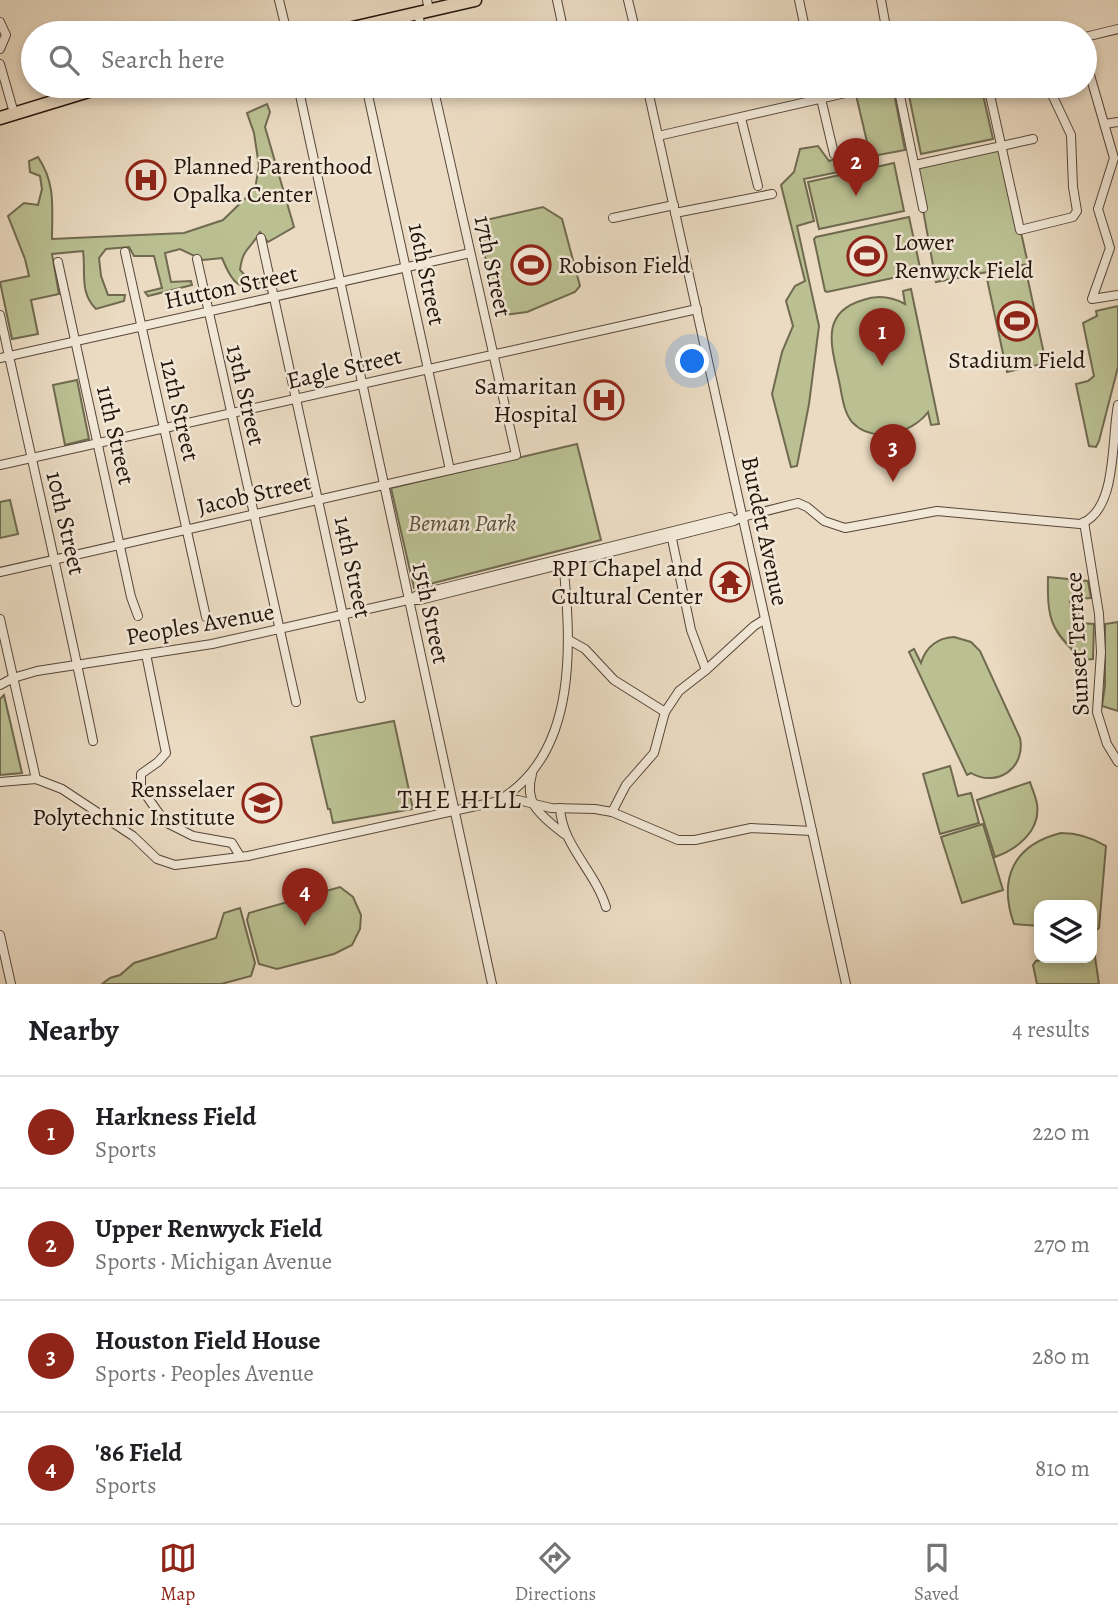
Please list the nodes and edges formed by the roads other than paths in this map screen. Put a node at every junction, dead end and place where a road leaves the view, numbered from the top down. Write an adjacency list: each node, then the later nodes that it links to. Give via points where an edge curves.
1 (279, 0): 8 (street)
2 (475, 0): 7 (highway)
3 (556, 0): 10 (street)
4 (628, 0): 11 (street)
5 (799, 0): 12 (street)
6 (881, 0): 13 (street)
7 (425, 8): 9 (highway)
8 (283, 21)
9 (385, 21)
10 (561, 21)
11 (633, 21)
12 (803, 21)
13 (885, 21)
14 (0, 22): 17 (street, via 6,36)
15 (1118, 29): 16 (street)
16 (1097, 34)
17 (0, 48)
18 (0, 64): 30 (street)
19 (65, 98): 30 (highway)
20 (301, 98): 51 (street, 15th Street)
21 (369, 98): 50 (street, 16th Street)
22 (436, 98): 47 (street, 17th Street)
23 (650, 98): 35 (street, Burdett Avenue)
24 (825, 98): 29 (street)
25 (901, 98): 39 (street)
26 (991, 98): 37 (street)
27 (1054, 98): 37 (street, via 1071,135 1076,214 1020,230)
28 (1097, 98): 34 (street)
29 (821, 99): 32 (street); 38 (street)
30 (14, 113): 31 (highway)
31 (0, 118)
32 (741, 118): 35 (street); 40 (street)
33 (1118, 122): 34 (street)
34 (1105, 124): 52 (street, via 1114,158 1098,209 1110,248 1092,299)
35 (658, 136): 43 (street, Burdett Avenue)
36 (1033, 139): 37 (street)
37 (1002, 146): 39 (street)
38 (834, 154)
39 (915, 165): 42 (street)
40 (758, 186)
41 (772, 194): 43 (street)
42 (923, 208)
43 (675, 209): 44 (street); 54 (street, Burdett Avenue)
44 (613, 219)
45 (261, 238): 53 (street, 14th Street)
46 (125, 252): 57 (street, 12th Street)
47 (471, 253): 50 (street, Hutton Street); 59 (street, 17th Street)
48 (197, 260): 55 (street, 13th Street)
49 (58, 262): 58 (street, 11th Street)
50 (407, 267): 51 (street, Hutton Street); 61 (street, 16th Street)
51 (341, 282): 53 (street, Hutton Street); 62 (street, 15th Street)
52 (1118, 295)
53 (275, 297): 55 (street, Hutton Street); 63 (street, 14th Street)
54 (696, 309): 59 (street, Eagle Street); 75 (street, Burdett Avenue)
55 (208, 312): 57 (street, Hutton Street); 65 (street, 13th Street)
56 (0, 315): 60 (street, 10th Street)
57 (142, 326): 58 (street, Hutton Street); 66 (street, 12th Street)
58 (75, 342): 60 (street, Hutton Street); 67 (street, 11th Street)
59 (492, 353): 61 (street, Eagle Street); 68 (street, 17th Street)
60 (4, 357): 69 (street, 10th Street)
61 (428, 369): 62 (street, Eagle Street); 71 (street, 16th Street)
62 (362, 384): 63 (street, Eagle Street); 72 (street, 15th Street)
63 (296, 399): 65 (street, Eagle Street); 73 (street, 14th Street)
64 (1118, 405): 76 (street, via 1107,496 1098,512)
65 (231, 414): 66 (street, Eagle Street); 74 (street, 13th Street)
66 (165, 429): 67 (street, Eagle Street); 77 (street, 12th Street)
67 (97, 444): 69 (street, Eagle Street); 79 (street, 11th Street)
68 (516, 455): 71 (street, Jacob Street)
69 (31, 458): 70 (street, Eagle Street); 80 (street, 10th Street)
70 (0, 465)
71 (450, 470): 72 (street, Jacob Street)
72 (384, 485): 73 (street, Jacob Street); 83 (street, 15th Street)
73 (319, 499): 74 (street, Jacob Street); 84 (street, 14th Street)
74 (253, 514): 77 (street, Jacob Street); 89 (street, 13th Street)
75 (743, 517): 76 (street, Peoples Avenue, via 798,503 824,521 845,528 930,512); 78 (street, Peoples Avenue); 88 (street, Burdett Avenue)
76 (1084, 522): 100 (street, Sunset Terrace, via 1099,614 1097,712)
77 (187, 529): 79 (street, Jacob Street); 86 (street, 12th Street)
78 (671, 534): 81 (street, Peoples Avenue); 93 (street, via 691,630)
79 (121, 544): 80 (street, Jacob Street); 85 (street, 11th Street)
80 (56, 558): 82 (street, Jacob Street); 92 (street, 10th Street)
81 (563, 561): 83 (street, Peoples Avenue); 90 (street)
82 (0, 572)
83 (408, 600): 84 (street, Peoples Avenue); 107 (street, 15th Street)
84 (344, 615): 89 (street, Peoples Avenue); 96 (street, 14th Street)
85 (138, 616)
86 (206, 617)
87 (0, 619): 94 (street)
88 (765, 619): 93 (street); 109 (street, Burdett Avenue)
89 (279, 630): 91 (street, Peoples Avenue); 97 (street, 13th Street)
90 (569, 640): 98 (street, via 579,644 614,680); 101 (street, via 560,711 550,743)
91 (146, 654): 92 (street, Peoples Avenue); 111 (street, via 166,753 141,774 146,797 171,826 200,838 232,843)
92 (78, 665): 94 (street, Peoples Avenue); 99 (street, 10th Street)
93 (706, 670): 98 (street, via 678,691)
94 (13, 678): 95 (street, Peoples Avenue); 102 (street)
95 (0, 685)
96 (361, 698)
97 (296, 702)
98 (665, 712): 108 (street, via 654,753 626,785)
99 (93, 741)
100 (1118, 762)
101 (532, 774): 104 (street); 105 (street, via 529,796)
102 (36, 779): 103 (street); 111 (street, via 62,789 163,862)
103 (0, 782)
104 (499, 801): 105 (street); 107 (street)
105 (533, 804): 106 (street); 110 (street)
106 (560, 808): 108 (street); 110 (street)
107 (454, 812): 111 (street); 115 (street, 15th Street)
108 (612, 812): 109 (street, via 685,840 751,828)
109 (812, 831): 116 (street, Burdett Avenue)
110 (566, 836): 112 (street)
111 (240, 856)
112 (606, 906)
113 (0, 935): 114 (street)
114 (11, 984)
115 (492, 984)
116 (846, 984)

